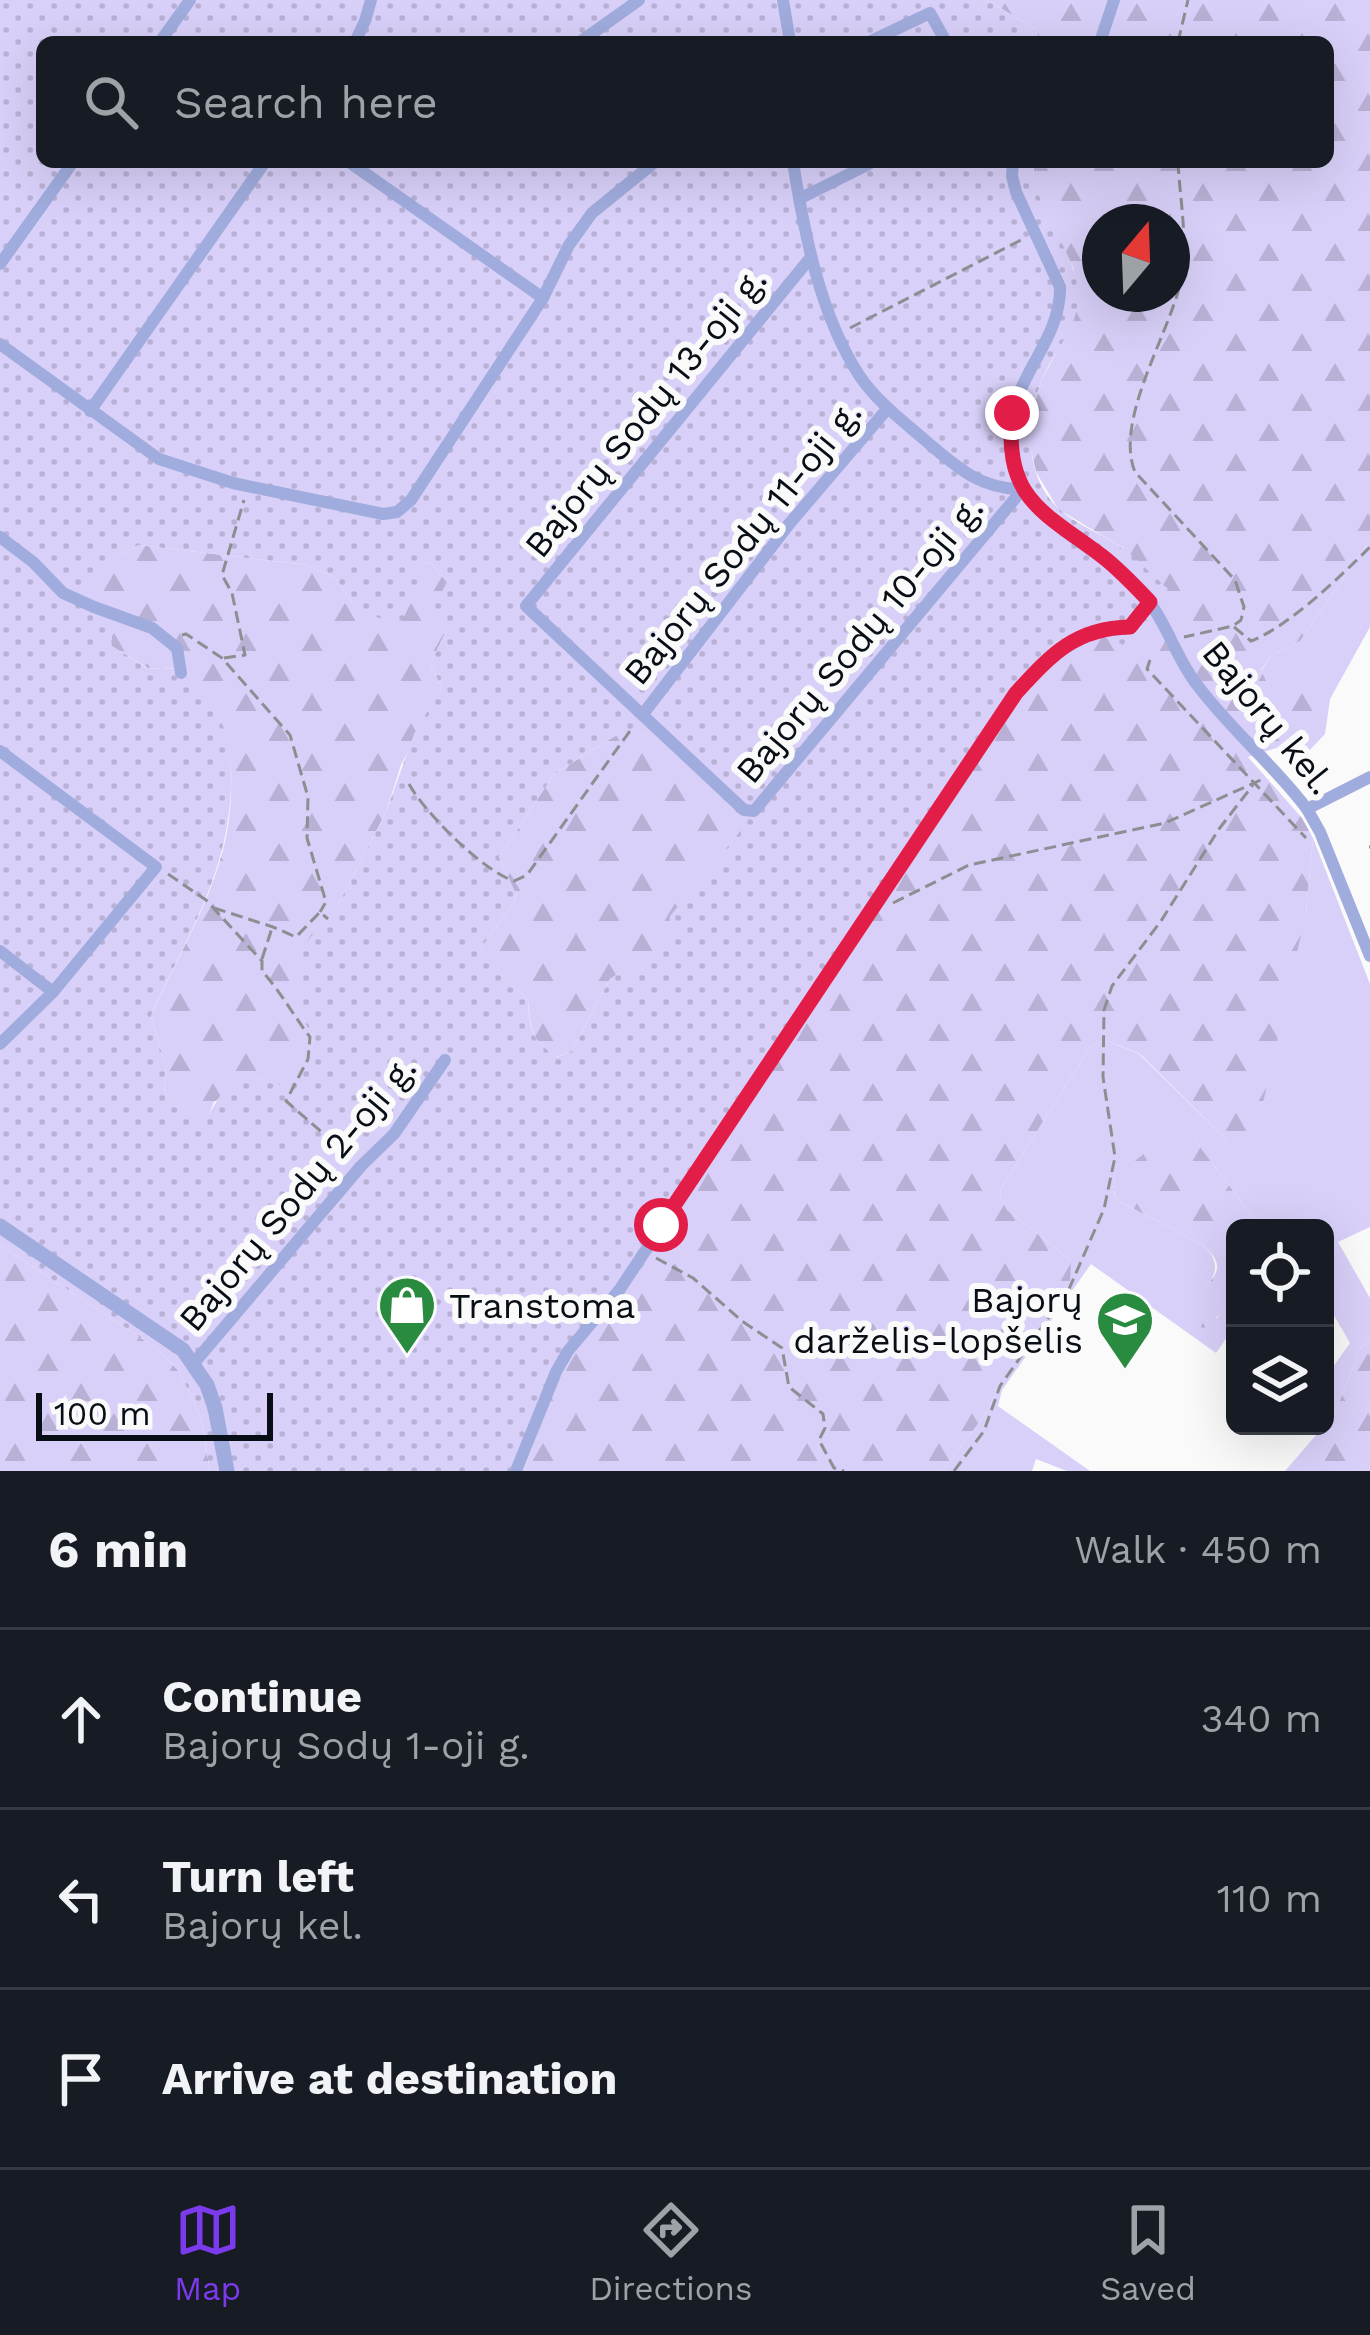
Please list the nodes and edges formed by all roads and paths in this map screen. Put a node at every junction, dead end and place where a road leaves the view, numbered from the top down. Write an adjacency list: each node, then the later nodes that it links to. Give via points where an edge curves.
1 (190, 0): 7 (street)
2 (371, 0): 8 (street)
3 (639, 0): 9 (street)
4 (783, 0): 10 (street)
5 (1114, 0): 13 (street)
6 (1188, 0): 14 (path)
7 (164, 36)
8 (358, 36)
9 (588, 36)
10 (789, 36)
11 (882, 36): 12 (street, via 930,13)
12 (943, 36)
13 (1102, 36)
14 (1179, 36)
15 (69, 168): 26 (street)
16 (261, 168): 31 (street)
17 (358, 168): 27 (street)
18 (648, 168): 27 (street, via 592,213)
19 (794, 168): 23 (street)
20 (861, 168): 23 (street)
21 (1014, 168): 24 (street)
22 (1178, 168): 38 (path, via 1180,285 1136,408 1129,457 1234,580 1244,607)
23 (799, 199): 25 (street)
24 (1035, 233): 28 (path); 33 (street, via 1060,303 1012,413 1013,463)
25 (811, 256): 28 (street); 37 (street, Bajorų Sodų 13-oji g.)
26 (0, 264)
27 (543, 298): 32 (street, via 397,512)
28 (838, 334): 30 (street)
29 (0, 344): 31 (street)
30 (888, 408): 33 (street, via 978,481); 44 (street, Bajorų Sodų 11-oji g.)
31 (90, 411): 32 (street, via 159,459)
32 (248, 487): 41 (path, via 222,575 245,655)
33 (1023, 489): 36 (street, Bajorų kel.); 44 (street, Bajorų Sodų 10-oji g., via 754,812)
34 (0, 537): 39 (street, via 63,592)
35 (1370, 548): 38 (path, via 1268,634 1251,641)
36 (1150, 602): 40 (street, Bajorų kel.); 55 (street, via 1130,627 1068,644 1016,693)
37 (526, 606): 44 (street, Bajorų Sodų 10-oji g.)
38 (1233, 626): 40 (path)
39 (164, 638): 41 (path, via 185,634); 43 (street, via 177,648)
40 (1171, 640): 46 (street, Bajorų kel., via 1194,681)
41 (222, 658): 54 (path, via 290,735 326,902)
42 (1150, 660): 49 (path, via 1148,669)
43 (182, 674)
44 (643, 713): 48 (path, via 527,875 514,881 469,851)
45 (0, 751): 52 (street)
46 (1275, 771): 49 (path); 50 (street, Bajorų kel.)
47 (1370, 777): 50 (street)
48 (409, 784)
49 (1255, 784): 51 (path, via 1316,849); 55 (path, via 1165,823 969,865); 71 (path, via 1112,986 1103,1077 1114,1157 1104,1209 1069,1288 1000,1386 984,1431)
50 (1307, 809): 51 (street, Bajorų kel.)
51 (1327, 849): 59 (street, Bajorų kel.)
52 (156, 866): 53 (path); 61 (street)
53 (212, 908): 57 (path); 60 (path)
54 (320, 912): 56 (path); 57 (path, via 296,937)
55 (870, 914): 66 (street)
56 (328, 919)
57 (273, 927): 60 (path)
58 (0, 951): 61 (street)
59 (1370, 956)
60 (262, 961): 64 (path, via 310,1037 286,1101)
61 (53, 992): 62 (street)
62 (0, 1045)
63 (445, 1060): 64 (street, Bajorų Sodų 2-oji g.)
64 (361, 1166): 67 (street, Bajorų Sodų 2-oji g.)
65 (0, 1226): 67 (street)
66 (644, 1251): 69 (street, via 568,1351); 70 (path, via 693,1278 782,1348 789,1387 823,1414 819,1440)
67 (194, 1363): 68 (street, via 215,1408)
68 (227, 1471)
69 (516, 1471)
70 (844, 1471)
71 (954, 1471)

